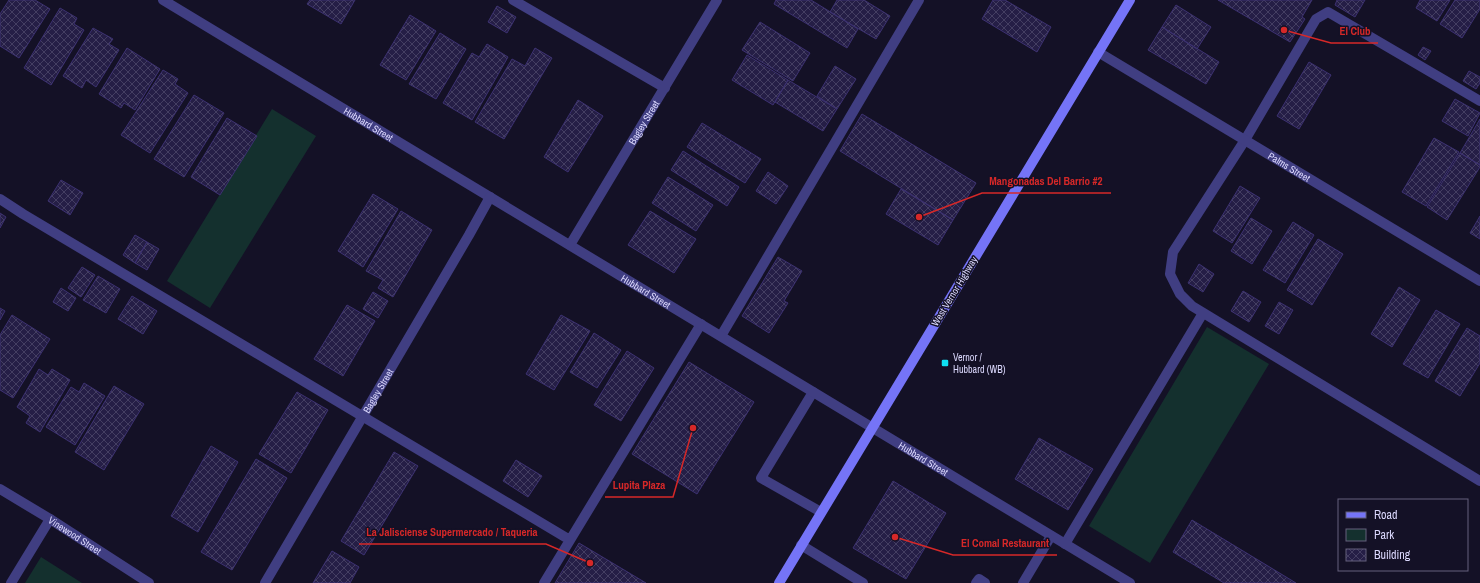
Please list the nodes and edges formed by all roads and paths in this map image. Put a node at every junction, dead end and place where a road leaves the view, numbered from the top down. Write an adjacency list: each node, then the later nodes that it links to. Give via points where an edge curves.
1 (163, 0): 10 (street, Hubbard Street)
2 (513, 0): 7 (street)
3 (717, 0): 7 (street, Bagley Street)
4 (919, 0): 16 (street)
5 (1130, 0): 6 (street, West Vernor Highway)
6 (1098, 52): 9 (street, Palms Street); 19 (street, West Vernor Highway)
7 (665, 88): 12 (street, Bagley Street)
8 (1480, 100): 9 (street, via 1328,12 1316,19)
9 (1245, 140): 13 (street, Palms Street); 14 (street, via 1174,252 1170,274 1180,294)
10 (490, 197): 12 (street, Hubbard Street); 18 (street, Bagley Street)
11 (0, 198): 18 (street)
12 (570, 245): 15 (street, Hubbard Street)
13 (1480, 281)
14 (1203, 313): 20 (street); 26 (street)
15 (701, 324): 16 (street, Hubbard Street); 25 (street)
16 (721, 336): 17 (street, Hubbard Street)
17 (813, 392): 19 (street, Hubbard Street); 22 (street, via 761,478)
18 (363, 416): 25 (street); 30 (street, Bagley Street)
19 (872, 428): 22 (street, West Vernor Highway); 24 (street, Hubbard Street)
20 (1480, 481)
21 (0, 490): 23 (street, Vinewood Street)
22 (821, 512): 27 (street, West Vernor Highway)
23 (50, 520): 28 (street); 29 (street, Vinewood Street)
24 (1052, 536): 26 (street, Hubbard Street); 36 (street)
25 (570, 540): 31 (street)
26 (1065, 544): 37 (street, Hubbard Street)
27 (801, 545): 32 (street, West Vernor Highway); 33 (street)
28 (11, 583)
29 (149, 583)
30 (265, 583)
31 (544, 583)
32 (779, 583)
33 (863, 583)
34 (976, 583): 35 (street, via 978,579)
35 (984, 583)
36 (1023, 583)
37 (1130, 583)

